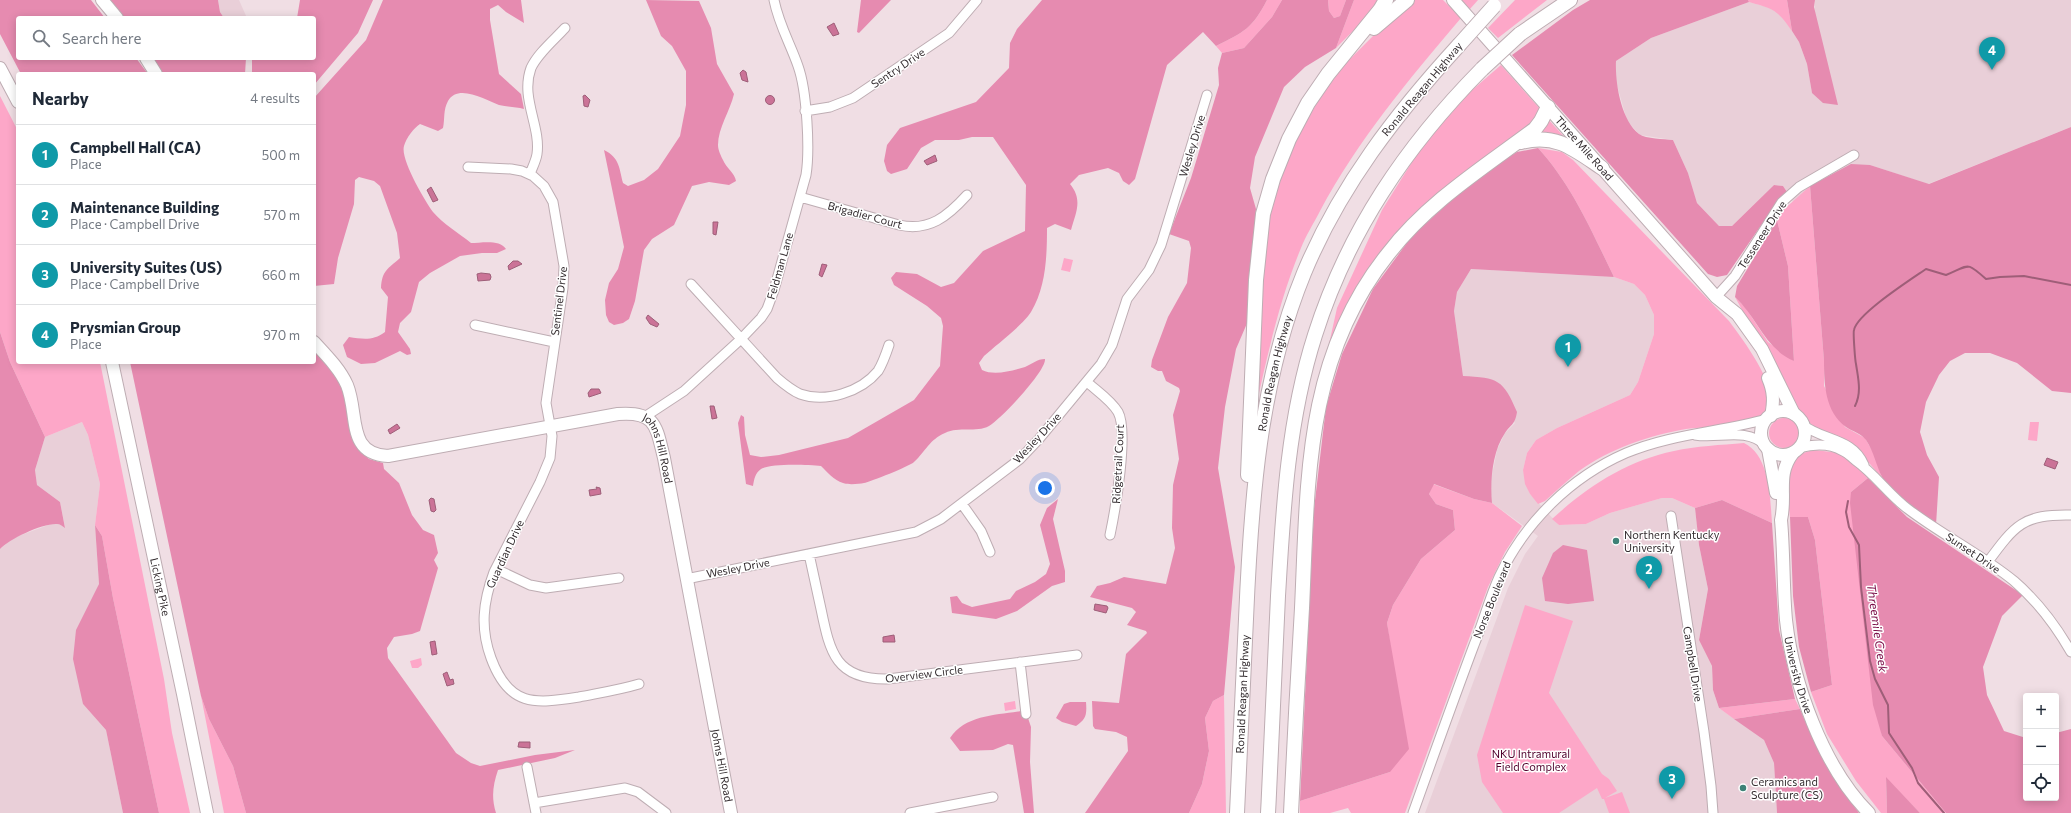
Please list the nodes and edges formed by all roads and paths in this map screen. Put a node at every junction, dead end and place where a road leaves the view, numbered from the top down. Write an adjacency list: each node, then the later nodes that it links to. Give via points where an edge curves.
1 (102, 0): 10 (main road)
2 (774, 0): 20 (street, Feldman Lane, via 781,28 801,75)
3 (977, 0): 20 (street, Sentry Drive, via 949,33 853,98 830,107)
4 (1386, 0): 13 (highway)
5 (1407, 0): 13 (highway)
6 (1453, 0): 19 (main road, Three Mile Road)
7 (1553, 0): 12 (highway)
8 (1570, 0): 12 (highway)
9 (1497, 3): 50 (highway, Ronald Reagan Highway, bridge, via 1401,111 1363,162 1329,221 1305,273 1282,336 1259,449)
10 (115, 16)
11 (565, 28): 25 (street, via 537,59 528,80 528,96 538,148)
12 (1520, 34): 72 (highway, bridge, via 1482,69 1432,123 1385,186 1347,254 1314,336 1295,419 1285,492)
13 (1349, 48): 50 (highway, via 1308,103 1288,139 1263,214 1256,280 1248,450)
14 (147, 60): 16 (main road)
15 (0, 68): 18 (main road)
16 (155, 72)
17 (1207, 95): 36 (street, Wesley Drive, via 1158,252 1149,270 1127,299 1109,352)
18 (16, 98)
19 (1548, 107): 21 (highway, via 1535,129); 24 (main road, Three Mile Road)
20 (805, 111): 27 (street, Feldman Lane, via 808,156)
21 (1516, 143): 24 (highway, via 1541,138 1561,142); 73 (highway, via 1448,192 1387,254 1348,318 1331,358 1319,397 1310,461)
22 (1854, 155): 29 (street, Tesseneer Drive, via 1799,188 1782,202 1735,276)
23 (468, 168): 25 (street, Sentinel Drive, via 513,169)
24 (1602, 168): 29 (main road, Three Mile Road)
25 (530, 174): 32 (street, Sentinel Drive, via 544,186 553,202 563,254 563,282)
26 (967, 195): 27 (street, Brigadier Court, via 941,220 915,227 899,225)
27 (800, 197): 31 (street, Feldman Lane, via 771,299 758,322)
28 (691, 284): 31 (street)
29 (1716, 297): 37 (main road, Three Mile Road, via 1737,314 1762,349); 39 (main road, Three Mile Road, via 1755,351 1769,379 1774,400)
30 (474, 325): 32 (street)
31 (741, 340): 34 (street, via 785,386 800,394 817,397 843,393 862,386 878,370); 38 (street, Feldman Lane, via 684,391)
32 (554, 342): 41 (street, Sentinel Drive, via 546,403)
33 (316, 344): 41 (main road, Johns Hill Road, via 344,380 352,400 358,438 374,455 388,456)
34 (889, 345)
35 (112, 364): 66 (main road, Licking Pike)
36 (1087, 382): 46 (street, Wesley Drive, via 1029,450); 51 (street, Ridgetrail Court, via 1115,407 1122,425 1117,499)
37 (1794, 414): 39 (main road, via 1786,412); 40 (main road)
38 (646, 416): 41 (main road, Johns Hill Road, via 636,413 618,414); 57 (main road, Johns Hill Road, via 656,428 659,438)
39 (1769, 417): 42 (street, Norse Boulevard); 43 (main road, via 1761,431)
40 (1803, 425): 44 (main road, via 1805,437); 45 (street, Sunset Drive, via 1822,436 1844,443 1861,457)
41 (551, 427): 55 (street, Guardian Drive, via 552,446 546,468)
42 (1693, 435): 43 (street, Norse Boulevard, via 1709,437 1745,434 1758,439); 74 (street, Norse Boulevard, via 1640,448 1598,467 1562,493 1529,528 1506,564 1495,588)
43 (1766, 447): 44 (main road, via 1780,455); 49 (main road, University Drive)
44 (1796, 450): 45 (street, Sunset Drive, via 1821,444 1832,446); 49 (main road, University Drive, via 1786,462 1782,474 1784,508)
45 (1864, 465): 54 (street, Sunset Drive, via 1908,509)
46 (962, 504): 52 (street); 53 (street, Wesley Drive, via 932,525 907,535)
47 (2071, 515): 54 (street, via 2041,516 2026,521 2010,535)
48 (1671, 516): 75 (street, Campbell Drive, via 1704,732)
49 (1781, 520): 76 (main road, University Drive, via 1786,621 1798,678 1814,726 1831,760)
50 (1251, 525): 71 (highway, Ronald Reagan Highway)
51 (1110, 535)
52 (990, 552)
53 (809, 554): 57 (street, Wesley Drive); 60 (street, Overview Circle, via 828,645 839,662 855,674 869,679 888,679)
54 (1988, 563): 58 (street, Sunset Drive, via 2025,592 2061,635)
55 (496, 569): 56 (street, via 530,585 546,588); 61 (street, Guardian Drive, via 485,601 484,635 496,671 511,691 526,700 551,702)
56 (619, 578)
57 (686, 579): 69 (main road, Johns Hill Road)
58 (2071, 652)
59 (1077, 655): 60 (street, Overview Circle)
60 (1020, 662): 62 (street)
61 (639, 684)
62 (1026, 714)
63 (527, 767): 65 (street)
64 (993, 797): 70 (street)
65 (534, 803): 67 (street); 68 (street, via 629,788)
66 (207, 813)
67 (536, 813)
68 (666, 813)
69 (732, 813)
70 (910, 813)
71 (1237, 813)
72 (1268, 813)
73 (1291, 813)
74 (1413, 813)
75 (1712, 813)
76 (1868, 813)

